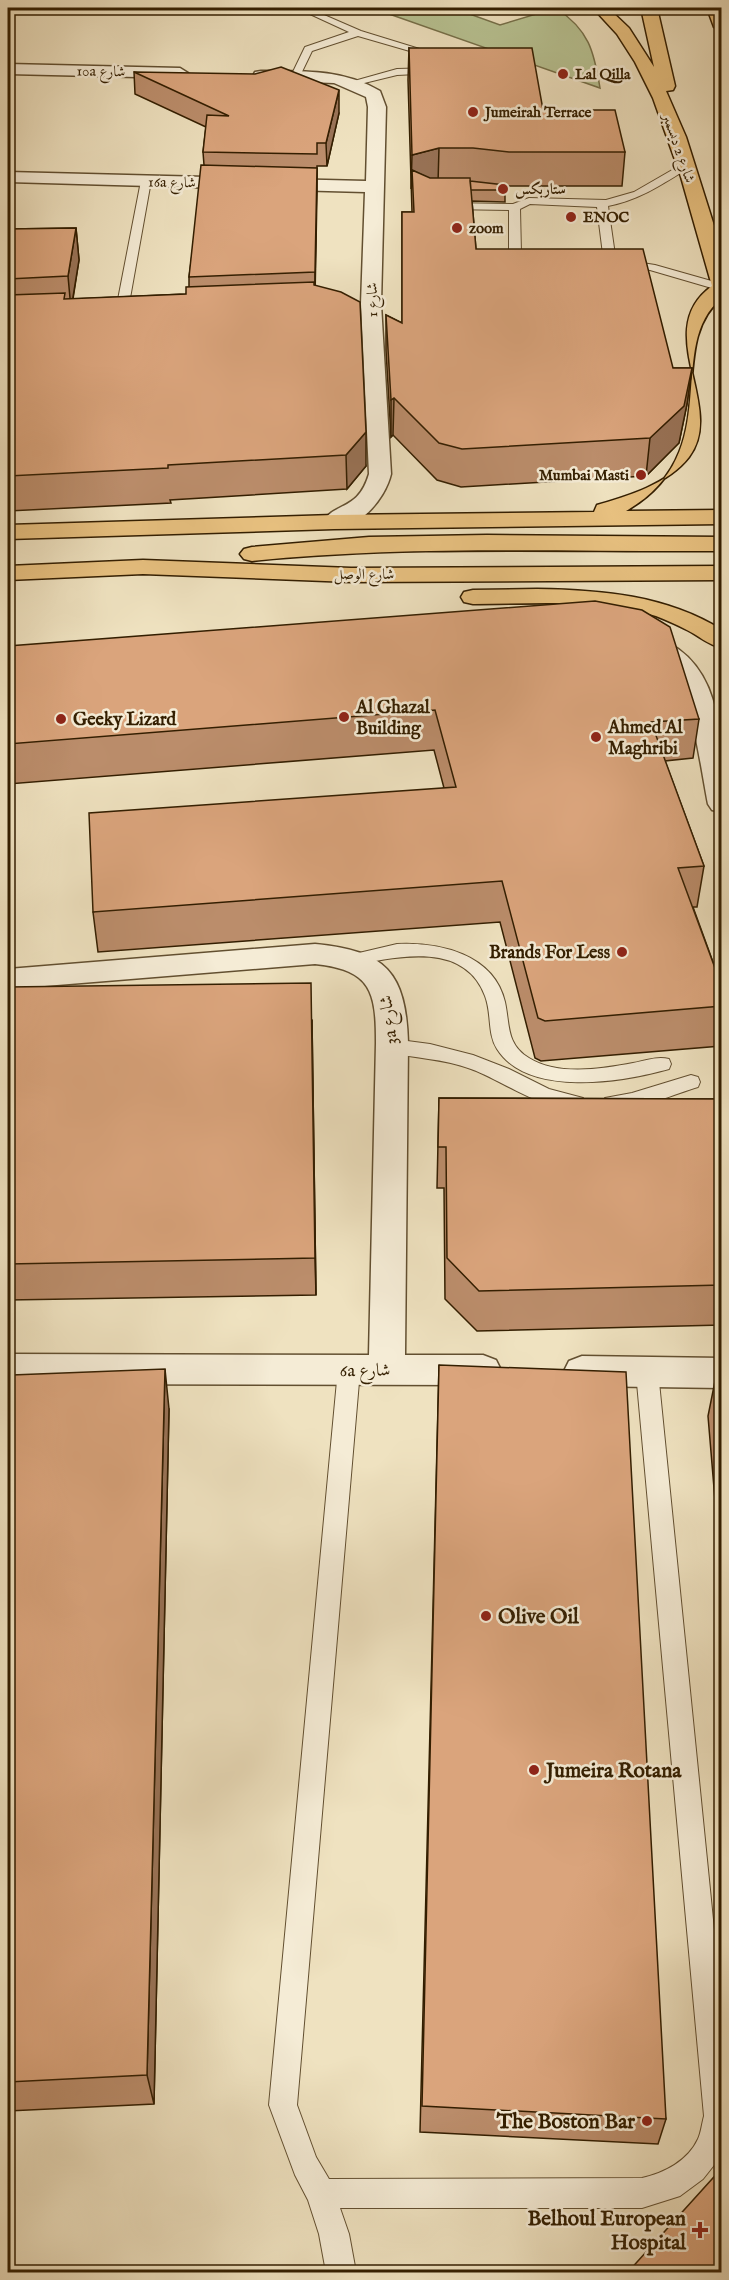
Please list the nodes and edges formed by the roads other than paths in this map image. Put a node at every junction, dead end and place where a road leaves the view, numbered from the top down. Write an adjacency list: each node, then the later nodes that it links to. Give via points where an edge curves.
1 (301, 8): 6 (lane)
2 (600, 8): 15 (main road, via 631,40)
3 (650, 8): 15 (main road, شارع 2 ديسمبر, via 665,71)
4 (714, 8): 5 (main road)
5 (722, 27)
6 (358, 33): 7 (lane); 12 (lane, via 308,50)
7 (443, 58)
8 (8, 69): 10 (street, 10a شارع)
9 (444, 72): 14 (lane, via 397,72)
10 (192, 74)
11 (250, 75): 12 (street)
12 (296, 76): 14 (street)
13 (417, 78): 14 (lane)
14 (352, 83): 19 (street, شارع 1, via 374,95 377,107)
15 (664, 103): 16 (main road, شارع 2 ديسمبر)
16 (686, 165): 22 (lane, via 636,195); 26 (main road, شارع 2 ديسمبر)
17 (8, 177): 18 (street, 16a شارع)
18 (146, 181): 19 (street, 16a شارع); 30 (lane)
19 (373, 187): 27 (street, شارع 1)
20 (515, 192): 21 (lane)
21 (529, 201): 22 (lane); 24 (lane)
22 (602, 204): 26 (lane, via 604,262 651,267)
23 (440, 206): 24 (lane)
24 (514, 207): 25 (lane, via 517,257 526,262)
25 (544, 262)
26 (722, 287): 33 (main road, via 706,300 698,315 709,421 704,452 693,467 659,490)
27 (371, 304): 28 (street); 34 (street, شارع 1, via 380,474 369,501)
28 (347, 305)
29 (145, 314): 30 (street)
30 (121, 315): 31 (street)
31 (98, 316)
32 (718, 518): 33 (main road)
33 (573, 520): 34 (main road)
34 (334, 522): 35 (main road)
35 (8, 532)
36 (720, 543): 37 (main road, via 370,545)
37 (143, 567): 38 (main road, شارع الوصل); 39 (main road, شارع الوصل, via 351,575); 41 (main road, via 200,580 321,594 625,601 669,612)
38 (8, 573)
39 (722, 573)
40 (618, 634): 42 (street, via 638,638 670,655 687,671 696,690)
41 (722, 641)
42 (722, 804)
43 (352, 960): 44 (street, 3a شارع, via 315,954); 45 (street, 3a شارع, via 373,972 386,989); 46 (lane, via 396,950 423,949 450,955 473,967 490,983 502,1041 509,1051 535,1068 567,1075 601,1075)
44 (8, 979)
45 (392, 1046): 47 (lane, via 428,1049 462,1058 546,1097 566,1102 632,1100); 48 (street, 3a شارع)
46 (662, 1064)
47 (691, 1082)
48 (387, 1369): 50 (street, 6a شارع); 51 (street, 6a شارع)
49 (8, 1370): 50 (street, 6a شارع)
50 (349, 1370): 55 (lane, via 283,2105 301,2155)
51 (517, 1371)
52 (553, 1371): 53 (street)
53 (647, 1372): 54 (street); 55 (lane, via 718,2116 711,2146 693,2169 670,2186 642,2193)
54 (722, 1373)
55 (321, 2194): 56 (lane)
56 (341, 2272)

